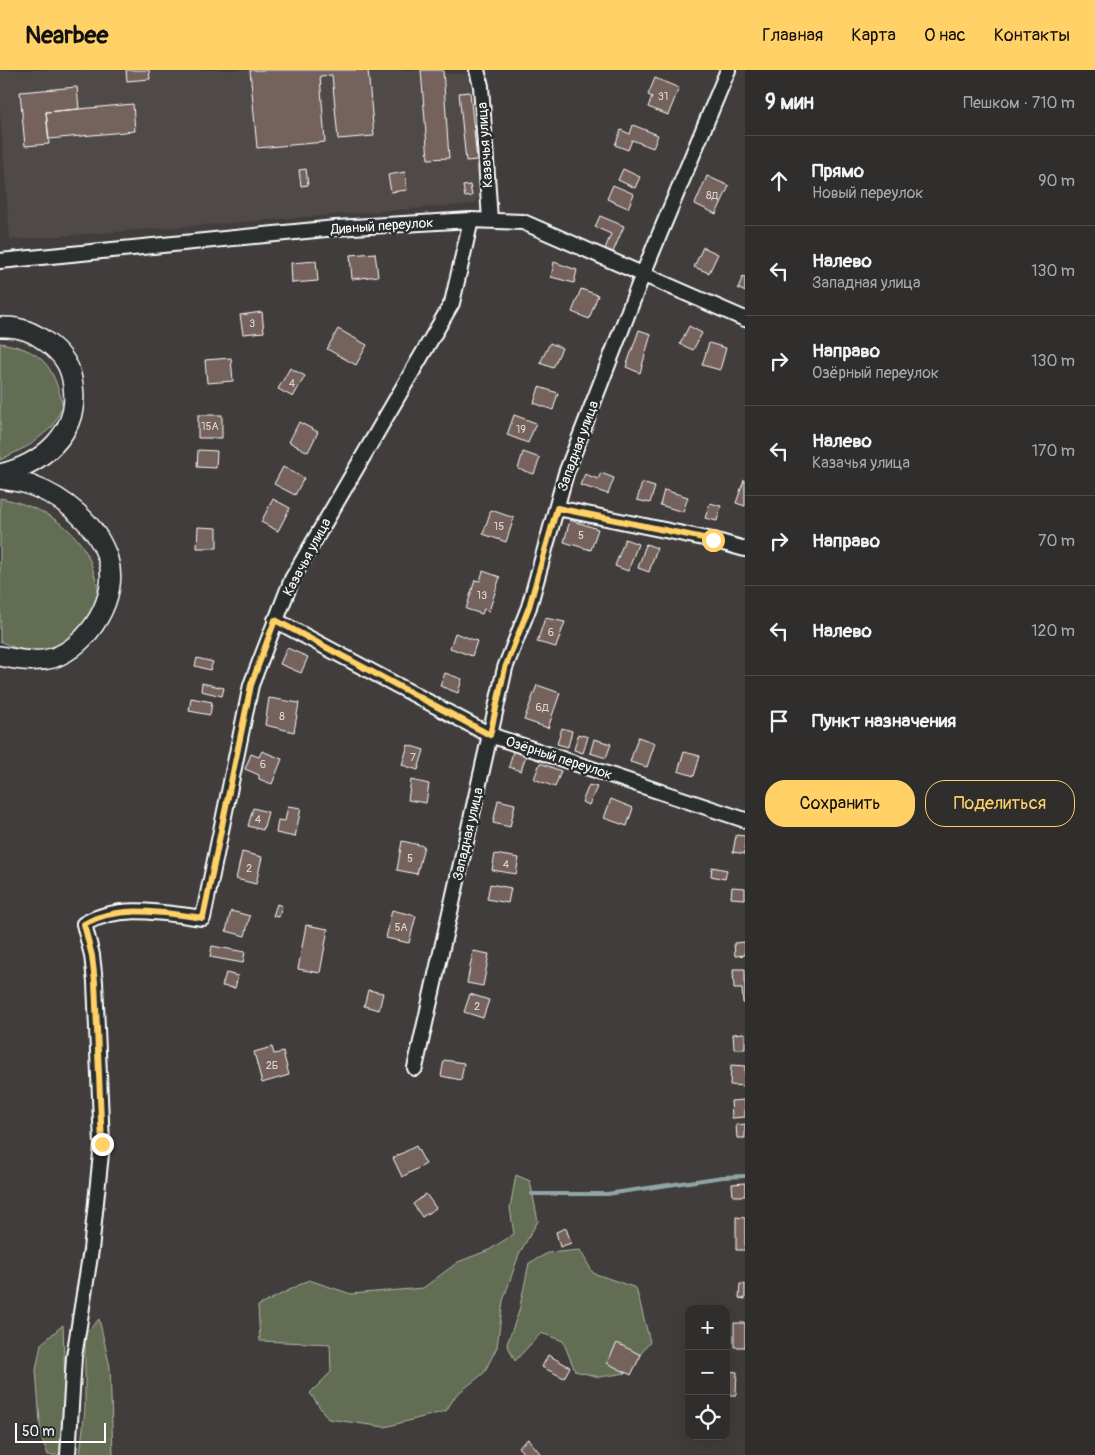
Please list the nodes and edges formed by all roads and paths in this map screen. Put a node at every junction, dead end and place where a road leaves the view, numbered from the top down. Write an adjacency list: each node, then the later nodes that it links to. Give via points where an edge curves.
1 (477, 70): 4 (street, Казачья улица, via 481,86)
2 (728, 70): 6 (street, Западная улица)
3 (471, 220): 4 (street, Дивный переулок); 5 (street, Дивный переулок, via 336,228); 13 (street, Казачья улица, via 452,303 292,578)
4 (490, 220): 6 (street, Дивный переулок, via 523,222)
5 (0, 261)
6 (643, 274): 7 (street, Дивный переулок); 11 (street, Западная улица, via 566,473)
7 (745, 319)
8 (0, 327): 9 (main road, via 24,328 61,353 71,371 75,396 72,416 64,434 50,450 20,469)
9 (0, 474)
10 (0, 479): 14 (main road, via 29,484 58,498 80,515 98,537 109,560 111,581 106,603 86,636 72,648 53,658 25,662)
11 (557, 508): 12 (street); 15 (street, Западная улица, via 529,607 505,668)
12 (745, 549)
13 (275, 620): 15 (street, Озёрный переулок); 18 (street, Казачья улица, via 251,685 203,918 128,911 98,916 84,924 95,982 102,1144 91,1250 74,1357)
14 (0, 656)
15 (490, 735): 16 (street, Озёрный переулок); 17 (street, Западная улица)
16 (745, 820)
17 (414, 1068)
18 (68, 1455)

